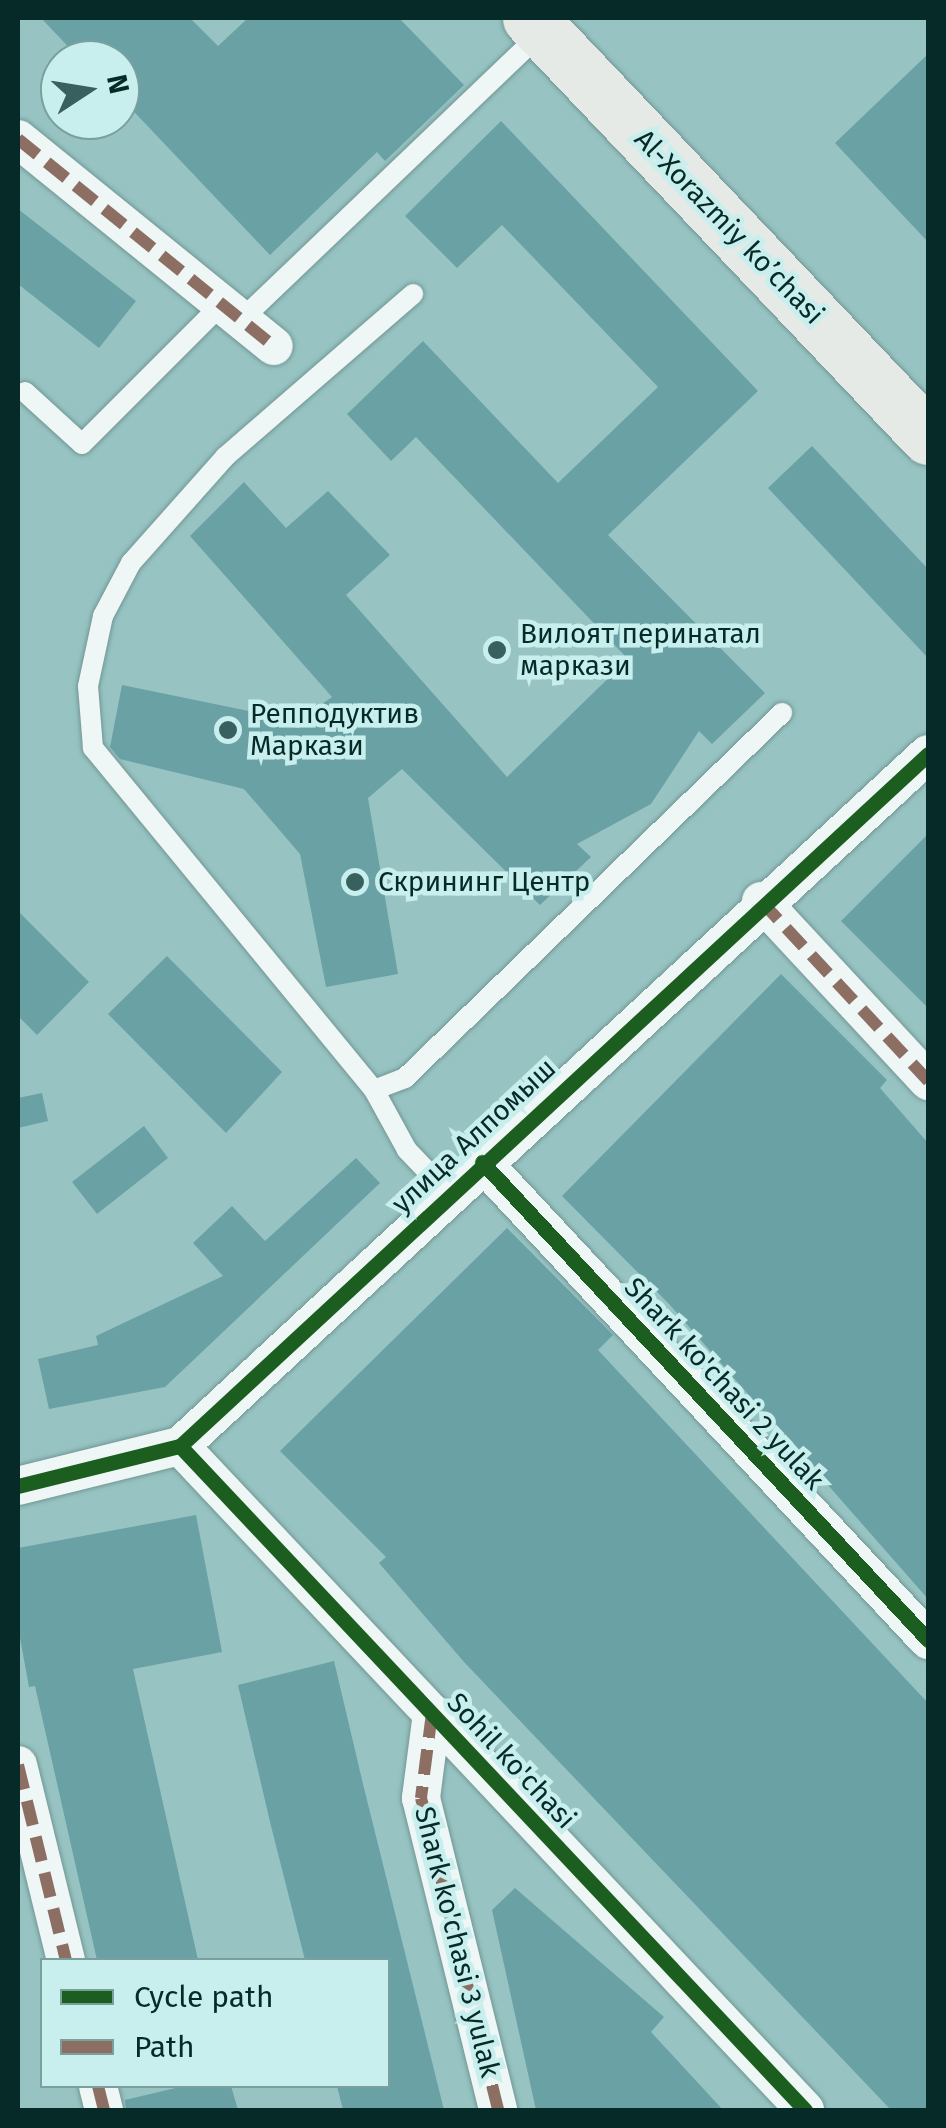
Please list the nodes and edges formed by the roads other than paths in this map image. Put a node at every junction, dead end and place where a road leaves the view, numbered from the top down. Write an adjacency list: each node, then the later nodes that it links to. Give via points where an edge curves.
1 (551, 22): 4 (lane); 6 (main road, Al-Xorazmiy ko’chasi); 8 (main road, Al-Xorazmiy ko’chasi)
2 (18, 139): 4 (street)
3 (413, 294): 13 (lane, via 225,457 130,563 103,616 88,686 93,748)
4 (232, 312): 5 (street); 7 (lane, via 82,444)
5 (274, 346)
6 (928, 387)
7 (25, 392)
8 (928, 436)
9 (782, 713): 13 (lane, via 405,1078)
10 (928, 754): 11 (street, улица Алпомыш)
11 (761, 901): 12 (street); 14 (street, улица Алпомыш)
12 (928, 1081)
13 (374, 1090): 15 (lane, via 406,1150)
14 (482, 1162): 15 (street, улица Алпомыш); 18 (street, Shark ko'chasi 2 yulak)
15 (449, 1194): 16 (street, улица Алпомыш)
16 (180, 1446): 17 (street, улица Алпомыш); 19 (street, Sohil ko'chasi)
17 (18, 1486)
18 (928, 1640)
19 (432, 1714): 22 (street, Shark ko'chasi 3 yulak, via 421,1798); 23 (street, Sohil ko'chasi)
20 (18, 1765): 21 (street)
21 (66, 1958)
22 (498, 2110)
23 (805, 2110)

